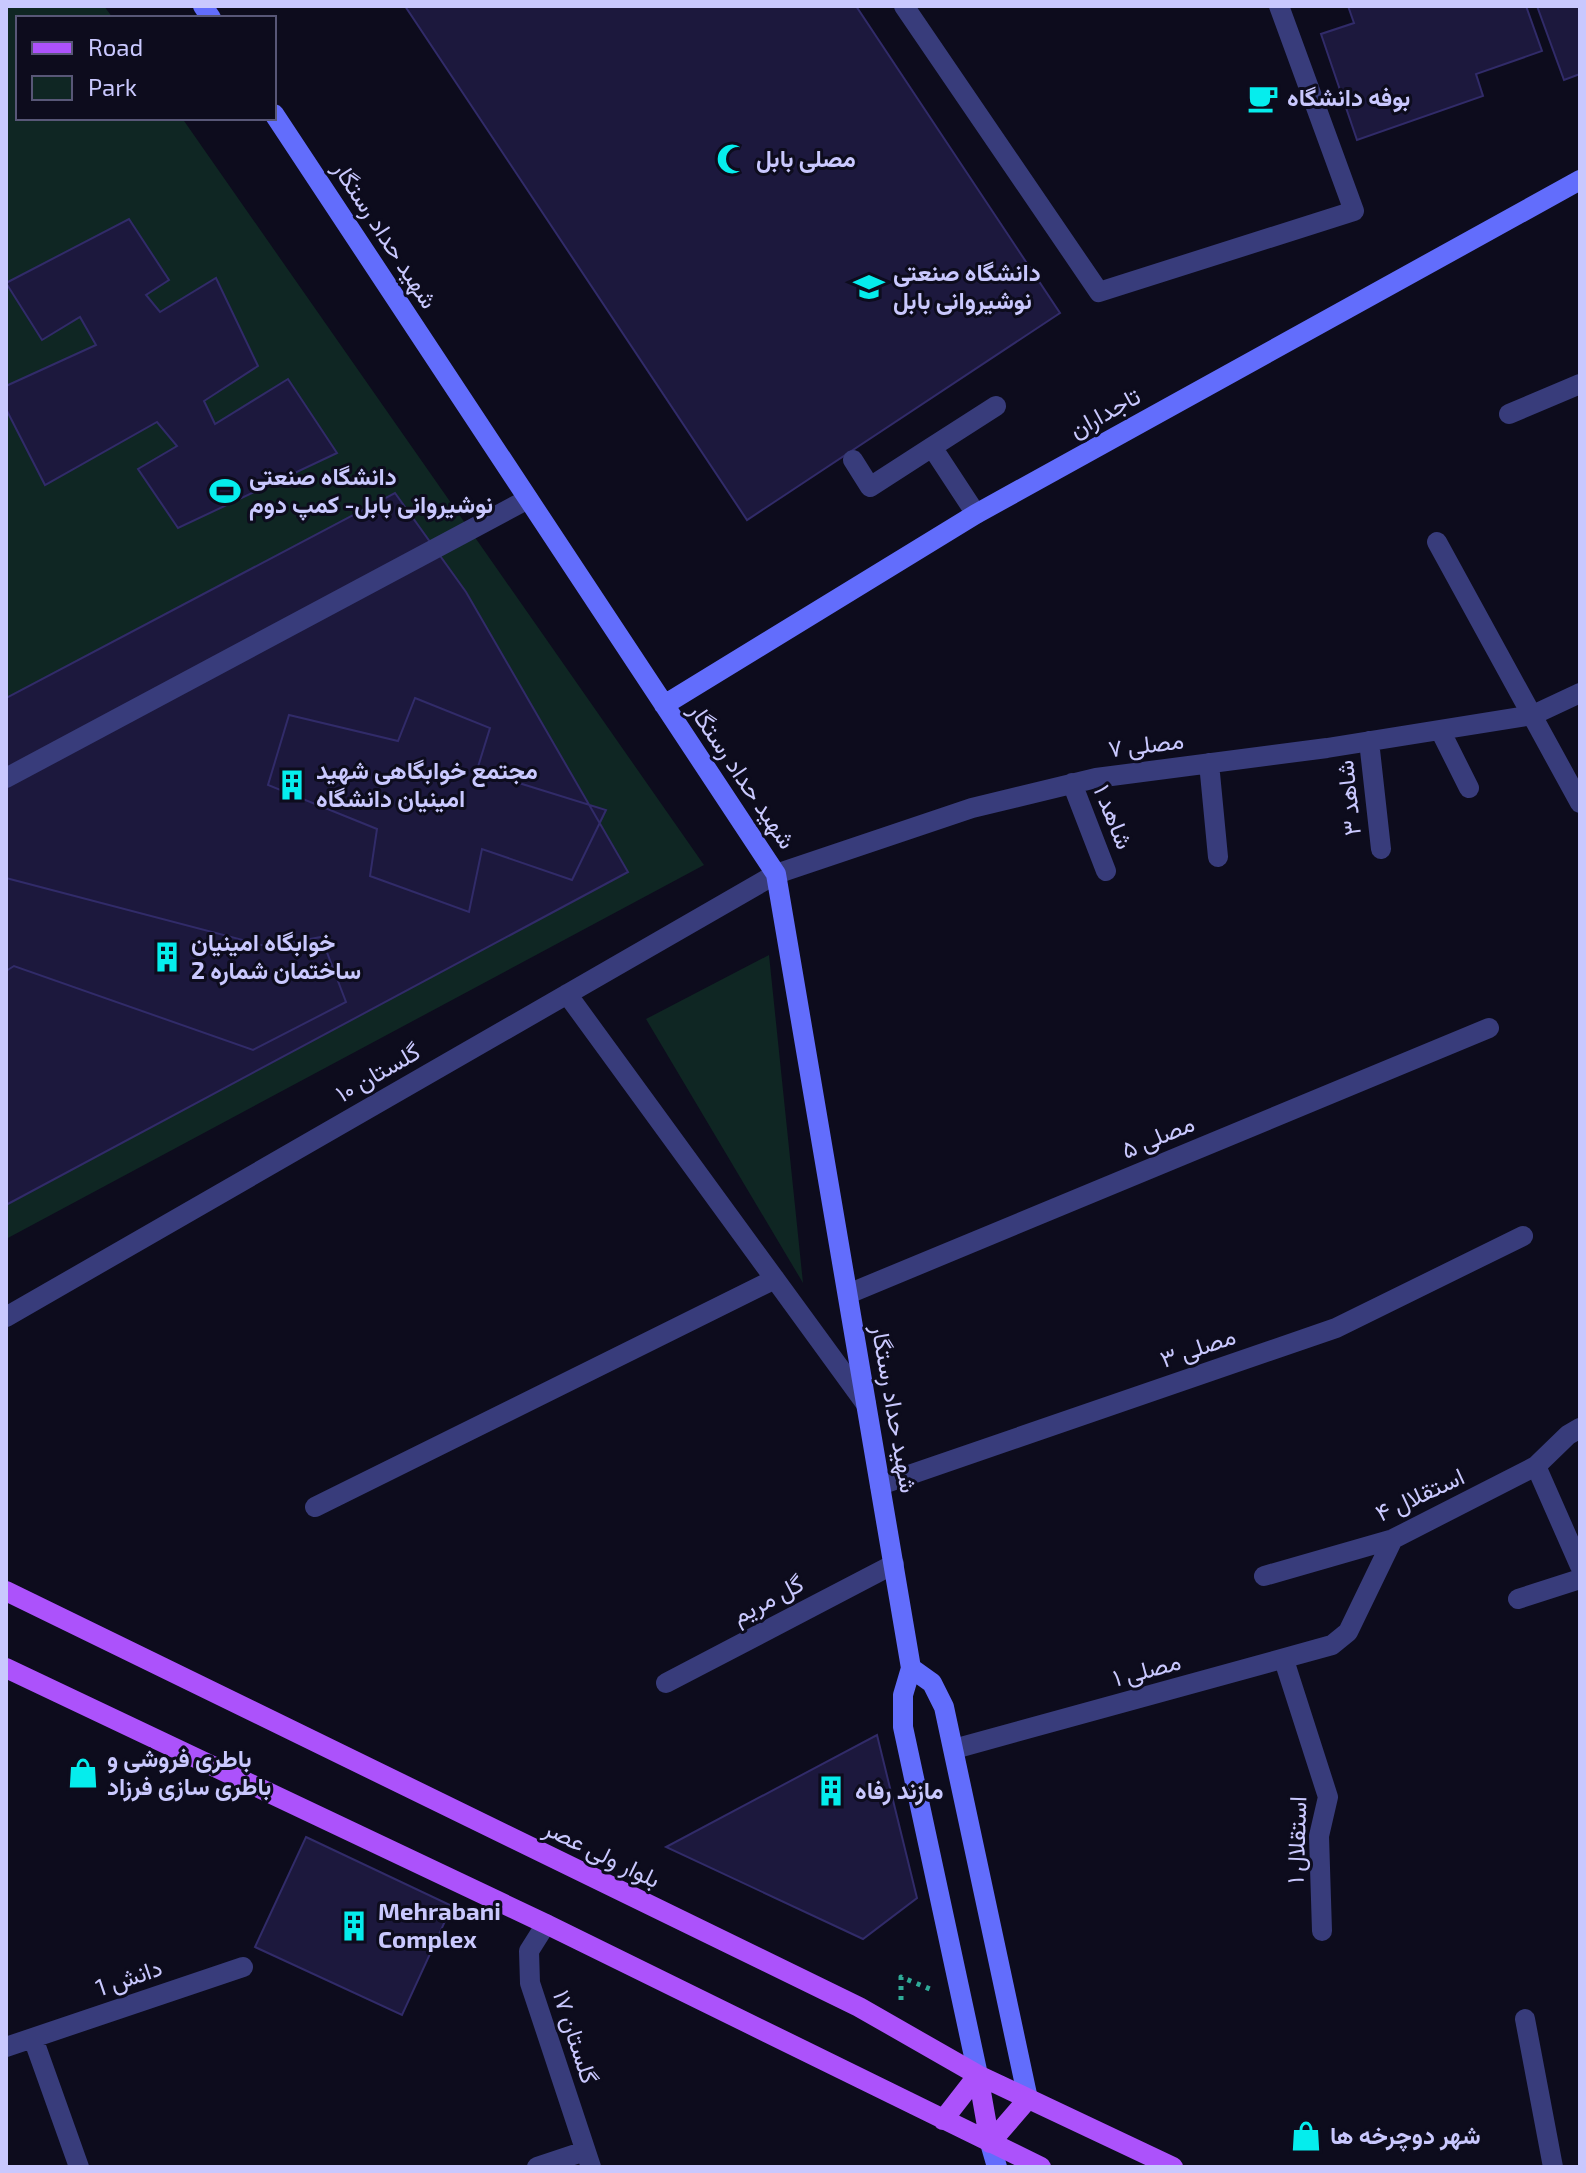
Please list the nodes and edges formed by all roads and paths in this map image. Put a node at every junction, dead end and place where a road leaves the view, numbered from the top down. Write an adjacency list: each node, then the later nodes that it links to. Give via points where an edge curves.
1 (904, 6): 2 (street, via 1099,292 1354,211)
2 (1279, 6)
3 (276, 117): 10 (main road, شهید حداد رستگار)
4 (1580, 180): 11 (main road, تاجداران)
5 (1580, 384): 7 (street)
6 (996, 406): 8 (street)
7 (1509, 414)
8 (932, 447): 9 (street, via 870,487); 11 (street)
9 (853, 460)
10 (528, 499): 14 (main road, شهید حداد رستگار); 19 (street)
11 (976, 514): 14 (main road, تاجداران)
12 (1437, 542): 15 (street)
13 (1580, 693): 15 (street, مصلی ۷)
14 (664, 705): 26 (main road, شهید حداد رستگار)
15 (1533, 715): 16 (street, مصلی ۷); 22 (street)
16 (1440, 730): 17 (street, مصلی ۷); 21 (street)
17 (1369, 741): 18 (street, مصلی ۷); 23 (street, شاهد ۳)
18 (1209, 763): 20 (street, مصلی ۷); 24 (street)
19 (6, 778)
20 (1072, 783): 25 (street, شاهد ۱); 26 (street, مصلی ۷, via 972,808)
21 (1469, 788)
22 (1580, 803)
23 (1381, 849)
24 (1218, 857)
25 (1106, 871)
26 (776, 874): 27 (street, گلستان ۱۰); 31 (main road, شهید حداد رستگار)
27 (567, 994): 30 (street); 32 (street, گلستان ۱۰)
28 (1489, 1028): 31 (street, مصلی ۵)
29 (1523, 1236): 36 (street, مصلی ۳, via 1336,1328)
30 (775, 1279): 33 (street); 37 (street)
31 (848, 1294): 33 (main road, شهید حداد رستگار)
32 (6, 1317)
33 (866, 1404): 36 (main road, شهید حداد رستگار)
34 (1580, 1428): 35 (street, استقلال ۴)
35 (1536, 1466): 38 (street, استقلال ۴); 40 (street)
36 (880, 1485): 39 (main road, شهید حداد رستگار)
37 (315, 1507)
38 (1393, 1539): 41 (street, استقلال ۴); 45 (street, مصلی ۱, via 1348,1632 1332,1645)
39 (894, 1564): 47 (main road, شهید حداد رستگار); 48 (street, گل مریم)
40 (1580, 1566)
41 (1264, 1576)
42 (1580, 1579): 44 (street)
43 (6, 1591): 56 (main road, بلوار ولی عصر, via 859,2007)
44 (1518, 1599)
45 (1284, 1660): 49 (street, مصلی ۱); 51 (street, استقلال ۱, via 1328,1797 1319,1836)
46 (6, 1668): 50 (main road)
47 (911, 1668): 49 (main road, via 932,1683); 56 (main road, شهید حداد رستگار, via 903,1695 903,1727)
48 (666, 1683)
49 (954, 1749): 57 (main road)
50 (546, 1924): 58 (main road); 60 (street, گلستان ۱۷, via 529,1951 530,1983)
51 (1322, 1931)
52 (243, 1967): 54 (street, دانش 1)
53 (1525, 2019): 66 (street)
54 (33, 2038): 55 (street, دانش 1); 61 (street)
55 (6, 2047)
56 (978, 2075): 57 (main road, بلوار ولی عصر); 58 (main road); 59 (main road)
57 (1028, 2099): 59 (main road); 65 (main road, بلوار ولی عصر)
58 (943, 2120): 59 (main road)
59 (990, 2143): 63 (main road); 64 (main road)
60 (588, 2159): 62 (street)
61 (79, 2167)
62 (537, 2167)
63 (997, 2167)
64 (1041, 2167)
65 (1173, 2167)
66 (1553, 2167)

